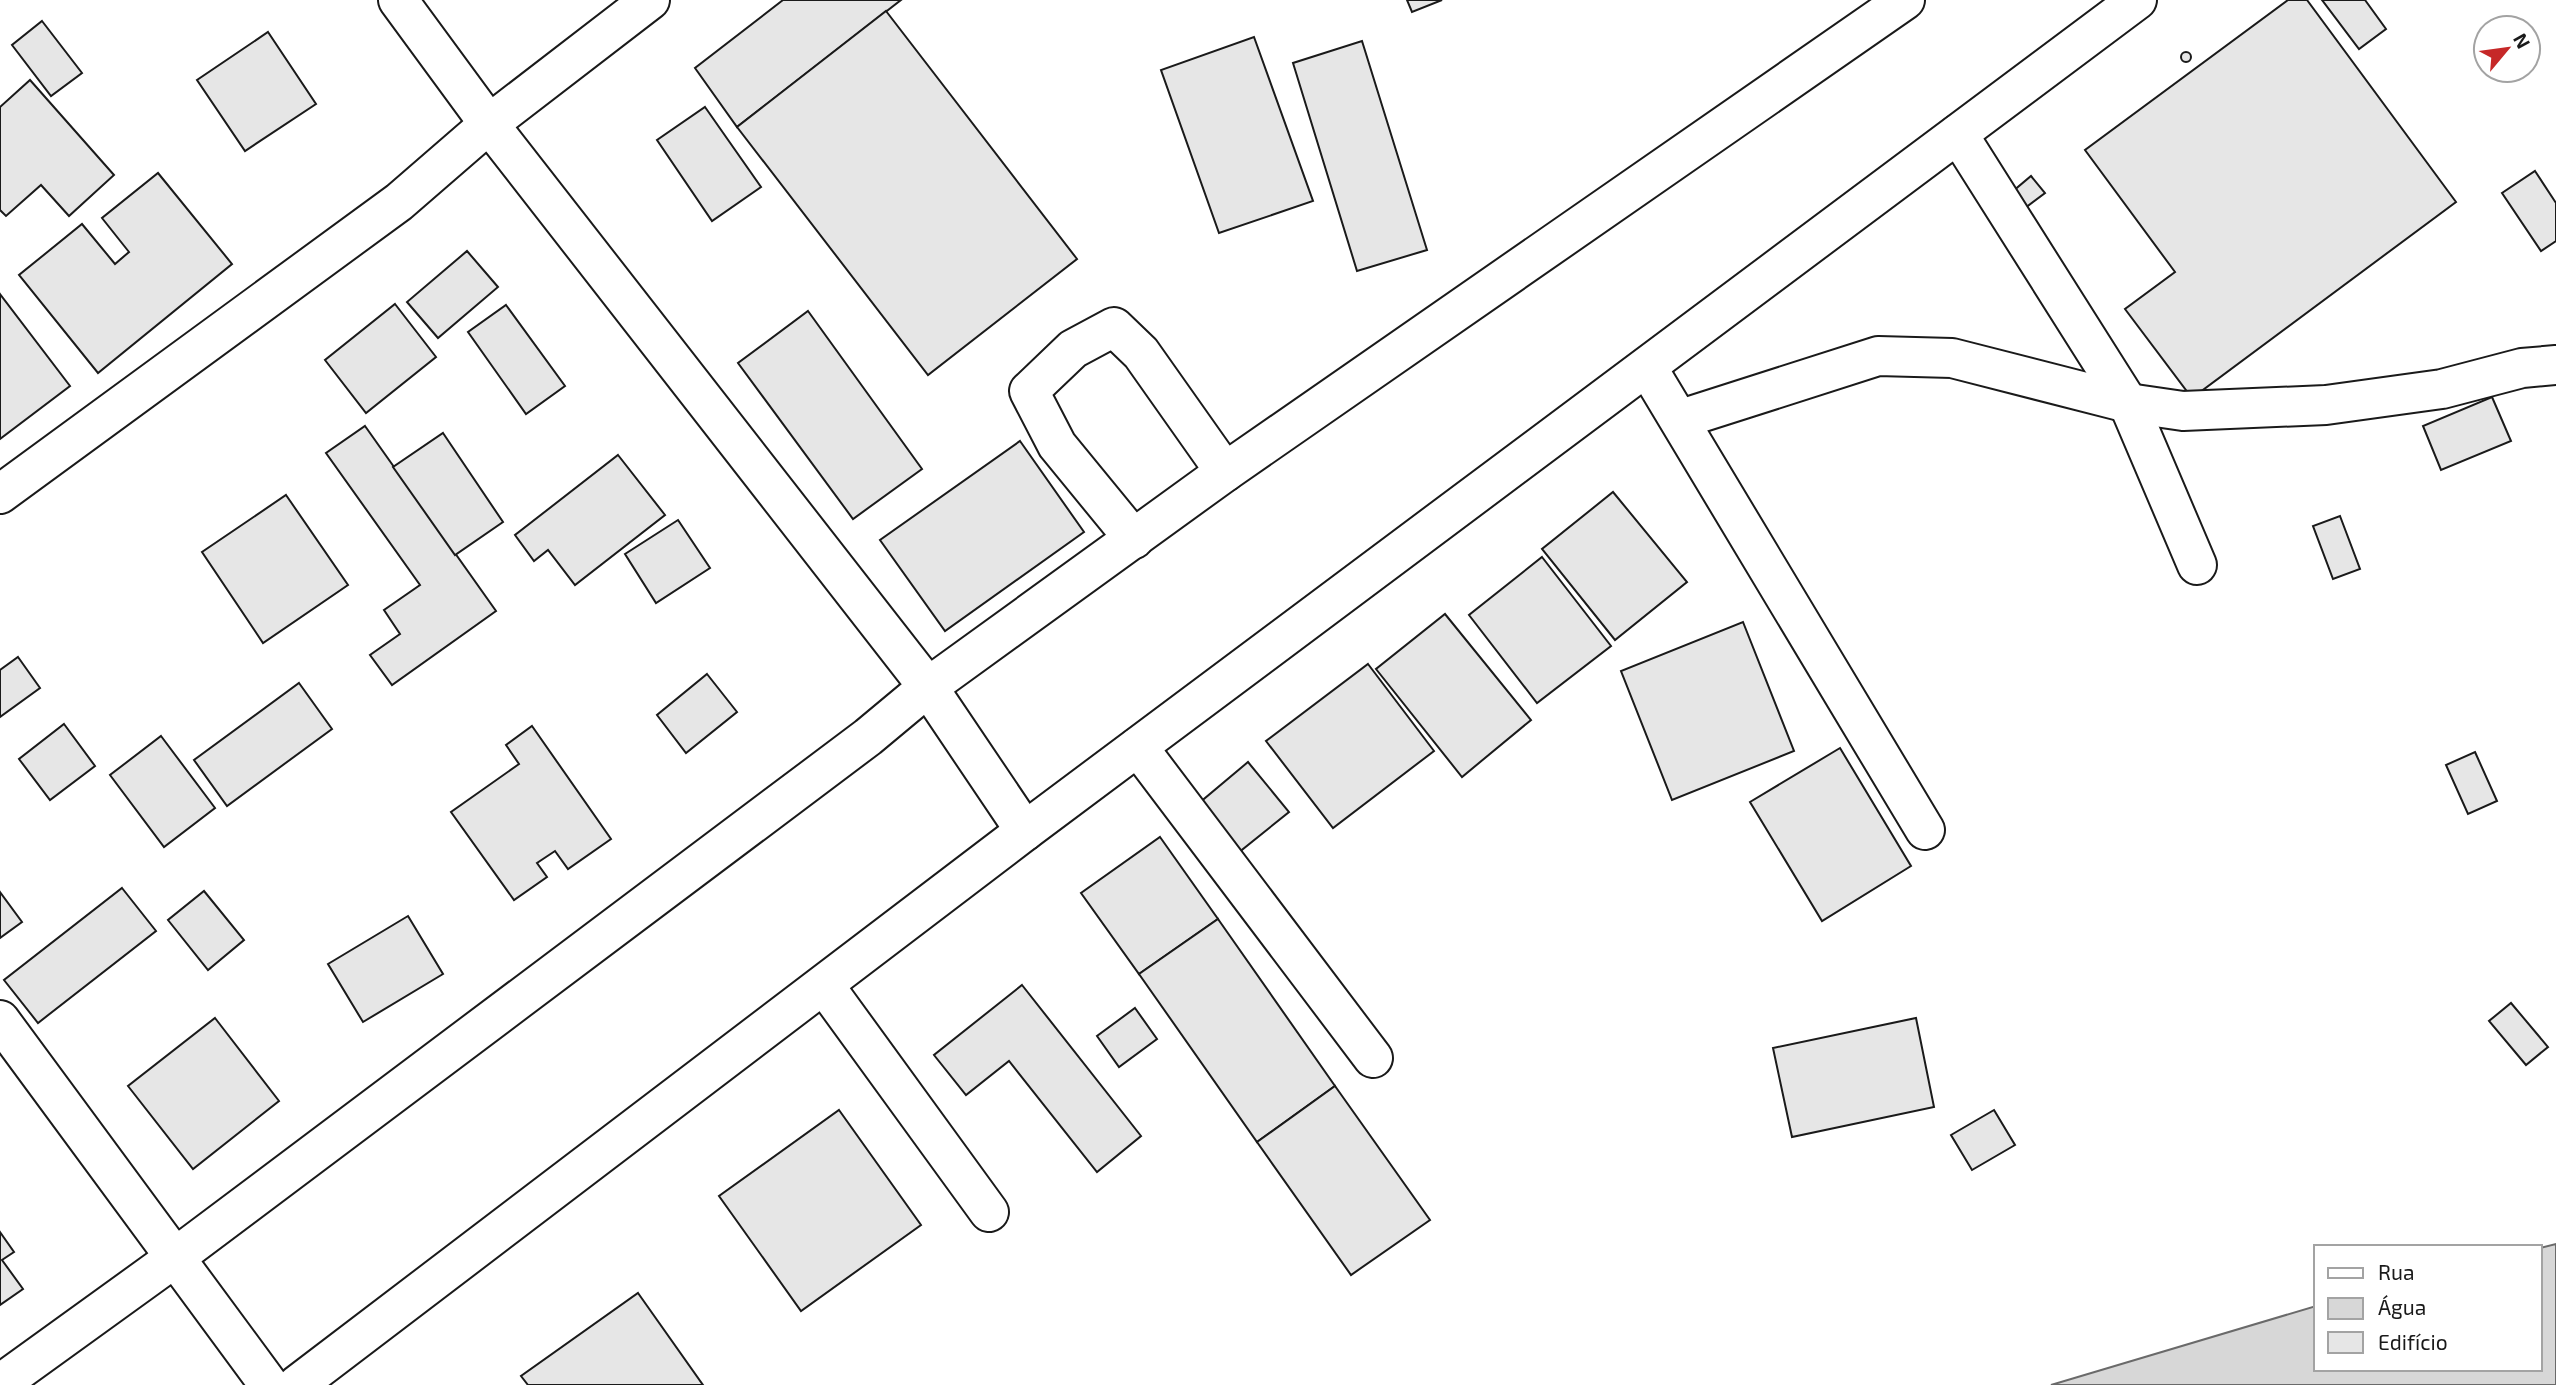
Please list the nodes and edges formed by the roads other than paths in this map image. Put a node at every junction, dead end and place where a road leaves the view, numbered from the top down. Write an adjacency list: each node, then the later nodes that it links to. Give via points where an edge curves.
1 (398, 0): 5 (main road)
2 (650, 0): 5 (main road)
3 (1905, 0): 11 (main road)
4 (2137, 0): 6 (main road)
5 (489, 124): 12 (main road, via 399,202); 15 (main road)
6 (1958, 134): 8 (main road); 9 (main road)
7 (2556, 365): 9 (main road, via 2522,368 2442,389 2326,405 2183,411)
8 (1647, 367): 10 (main road); 16 (main road)
9 (2128, 403): 10 (main road, via 1952,358 1878,356); 14 (main road)
10 (1681, 419): 17 (main road)
11 (1225, 472): 13 (main road); 13 (main road, via 1141,353 1114,327 1073,349 1029,391 1057,445)
12 (0, 494)
13 (1134, 539): 15 (main road)
14 (2197, 565)
15 (928, 687): 18 (main road); 23 (main road, via 868,737)
16 (1138, 747): 18 (main road); 21 (main road)
17 (1925, 830)
18 (1025, 831): 19 (main road)
19 (824, 985): 22 (main road); 26 (main road)
20 (0, 1020): 23 (main road)
21 (1373, 1058)
22 (989, 1212)
23 (173, 1258): 24 (main road); 25 (main road)
24 (0, 1384)
25 (269, 1385)
26 (297, 1385)

